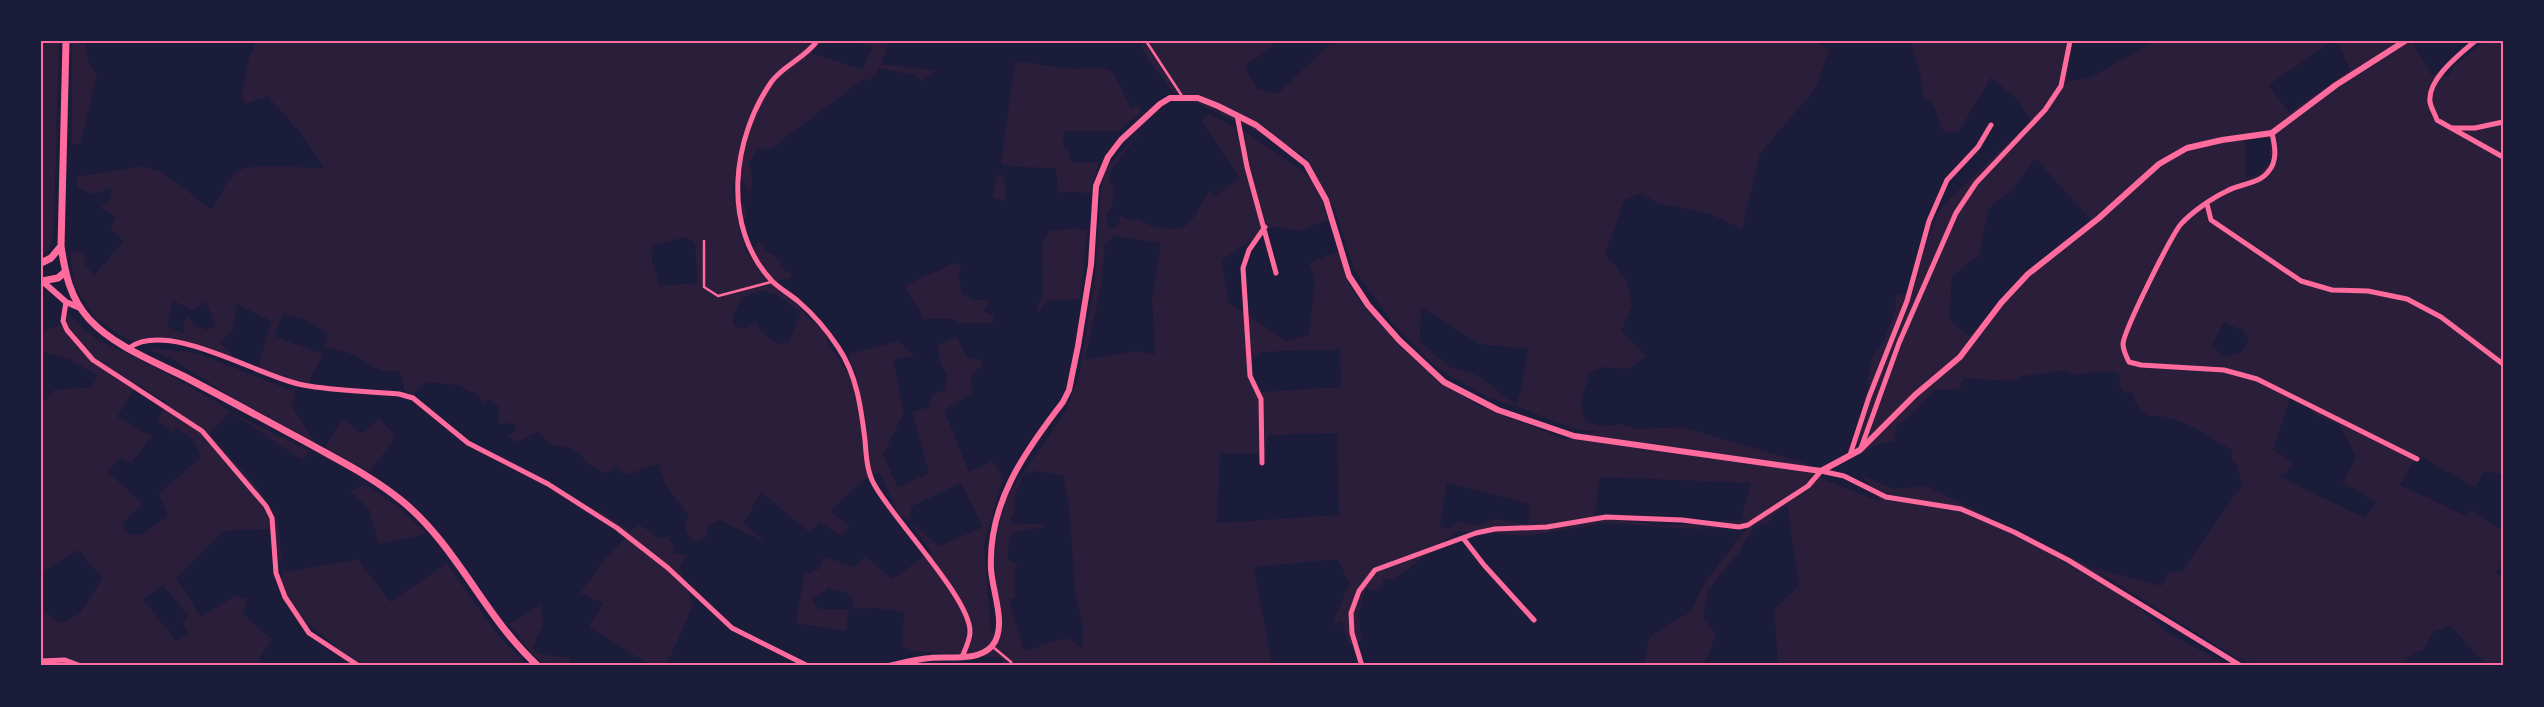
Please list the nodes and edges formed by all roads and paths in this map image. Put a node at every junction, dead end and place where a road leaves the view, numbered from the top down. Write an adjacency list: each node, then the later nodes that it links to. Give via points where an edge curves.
1 (66, 41): 17 (main road)
2 (817, 41): 22 (street, via 773,81 750,121 737,175 738,205 746,237 756,260)
3 (1146, 41): 7 (lane)
4 (2070, 41): 27 (street, via 2062,86 2045,110 1976,183 1956,213 1899,343)
5 (2405, 41): 12 (street, via 2336,85)
6 (2475, 41): 11 (street, via 2444,69 2433,86 2430,100 2437,120)
7 (1182, 96): 8 (street, via 1198,98); 34 (street, via 1160,104 1121,140 1108,157 1096,186 1091,265 1069,390 1064,402 1016,467 997,520 991,568 998,634)
8 (1237, 115): 15 (street, via 1247,167); 31 (street, via 1256,125 1306,164 1326,200 1349,276 1368,305 1399,340 1444,382 1498,410 1574,436)
9 (2503, 122): 11 (street, via 2475,128)
10 (1991, 125): 28 (street, via 1978,146 1947,180 1930,221 1907,301)
11 (2448, 128): 13 (street)
12 (2272, 133): 14 (street, via 2274,162 2267,174 2227,190); 27 (street, via 2187,148 2159,164 2099,218 2028,274 2001,303 1960,357 1915,395)
13 (2503, 157)
14 (2207, 204): 26 (street, via 2211,220 2301,280 2332,290 2368,292 2407,300 2441,317); 29 (street, via 2181,224 2164,253 2123,344 2129,362 2141,366 2224,370 2257,379)
15 (1265, 227): 20 (street); 30 (street, via 1249,250 1243,268 1250,376 1261,399)
16 (704, 241): 22 (lane, via 704,287 718,296)
17 (61, 246): 18 (main road, via 51,258); 19 (main road)
18 (41, 263)
19 (65, 272): 21 (main road, via 58,278); 24 (main road)
20 (1276, 273)
21 (42, 280): 23 (street)
22 (773, 281): 35 (street, via 806,310 838,346 851,369 873,483 967,617 970,633)
23 (66, 302): 24 (street); 38 (street, via 63,321 67,330 92,360 202,431 266,506 272,518 276,573 284,598 309,633)
24 (80, 308): 25 (main road, via 90,320)
25 (129, 348): 39 (main road, via 256,414 396,496 439,538 508,632); 40 (street, via 150,341 188,344 303,385 413,398 468,442 548,484 617,528 668,568 732,628)
26 (2503, 364)
27 (1860, 450): 28 (street)
28 (1850, 455): 31 (street)
29 (2417, 459)
30 (1262, 463)
31 (1821, 471): 32 (street, via 1808,486 1748,526 1739,528 1682,520 1606,517 1547,527 1495,529); 44 (street, via 1844,476 1886,496 1961,509 2014,532 2068,560)
32 (1462, 538): 33 (street); 43 (street, via 1375,570 1359,591 1351,613 1352,633)
33 (1534, 620)
34 (992, 646): 35 (street, via 981,654); 42 (lane)
35 (962, 657): 41 (street, via 930,658)
36 (41, 660): 37 (street, via 65,660)
37 (81, 666)
38 (359, 666)
39 (538, 666)
40 (808, 666)
41 (889, 666)
42 (1012, 666)
43 (1362, 666)
44 (2241, 666)

